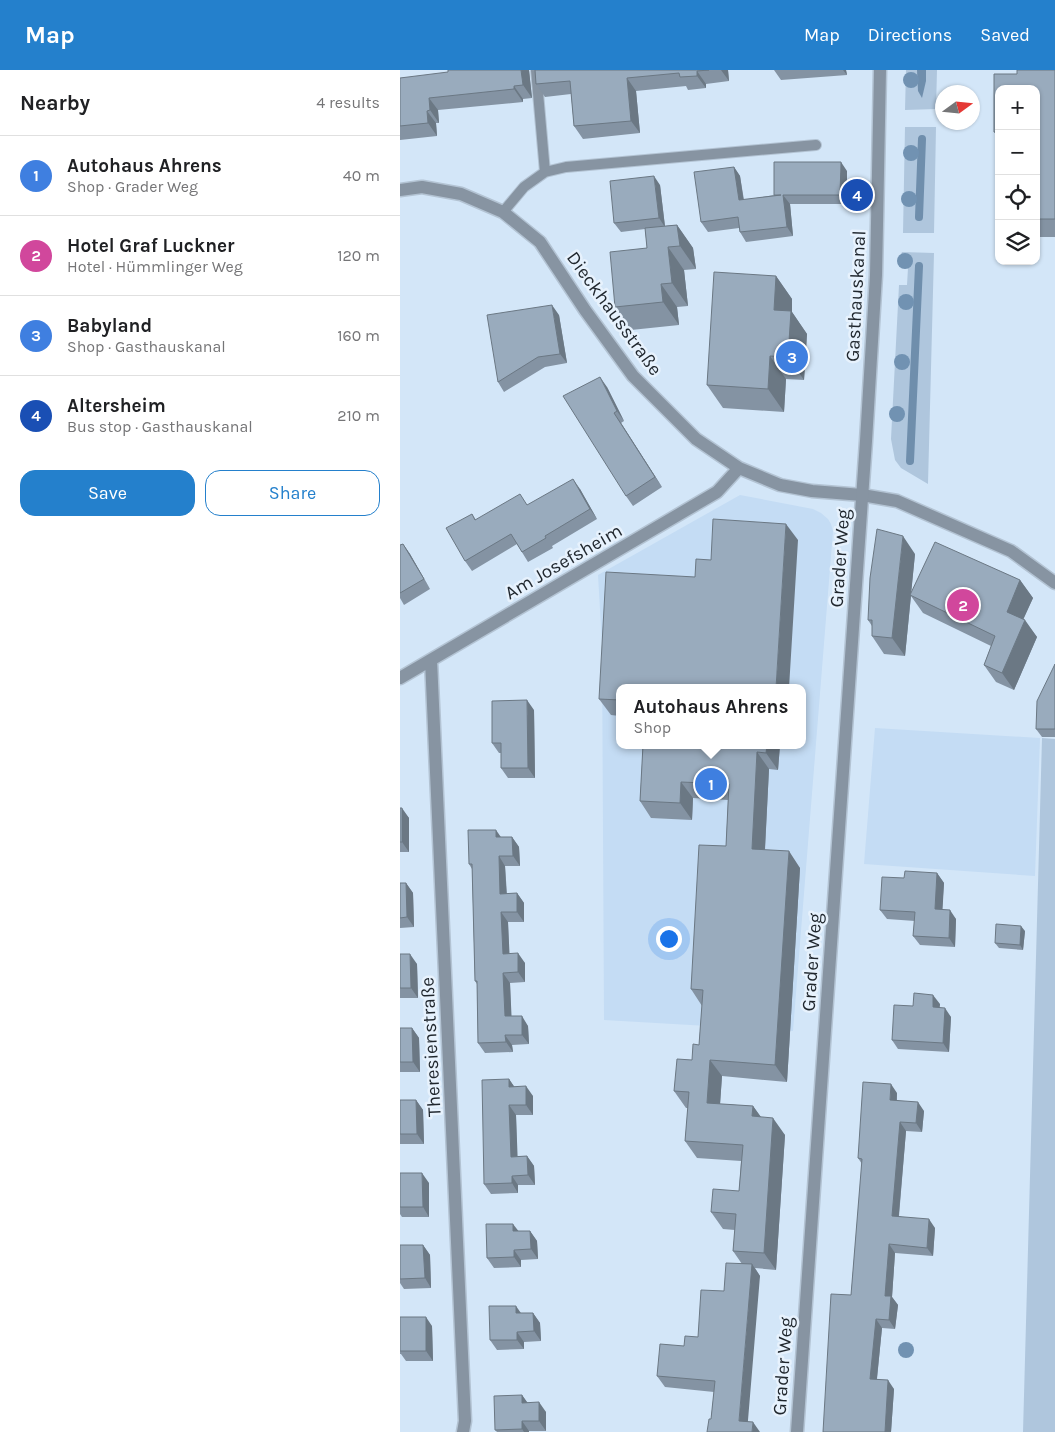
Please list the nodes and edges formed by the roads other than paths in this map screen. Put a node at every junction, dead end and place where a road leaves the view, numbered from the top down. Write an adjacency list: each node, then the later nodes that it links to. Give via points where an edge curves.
1 (536, 70): 4 (lane)
2 (880, 70): 8 (street, Gasthauskanal, via 876,275)
3 (816, 145): 4 (lane, via 566,167)
4 (545, 172): 6 (lane, via 524,187)
5 (400, 190): 6 (street, Dieckhausstraße, via 422,187 461,194)
6 (502, 212): 7 (street, Dieckhausstraße, via 540,242 633,376 696,439)
7 (739, 468): 8 (street, Dieckhausstraße, via 780,485); 10 (street, Am Josefsheim, via 716,492)
8 (862, 495): 9 (street, Dieckhausstraße, via 897,501 1011,551); 13 (street, Grader Weg)
9 (1055, 583)
10 (431, 660): 11 (street, Am Josefsheim); 12 (street, Theresienstraße)
11 (400, 678)
12 (463, 1432)
13 (797, 1432)

